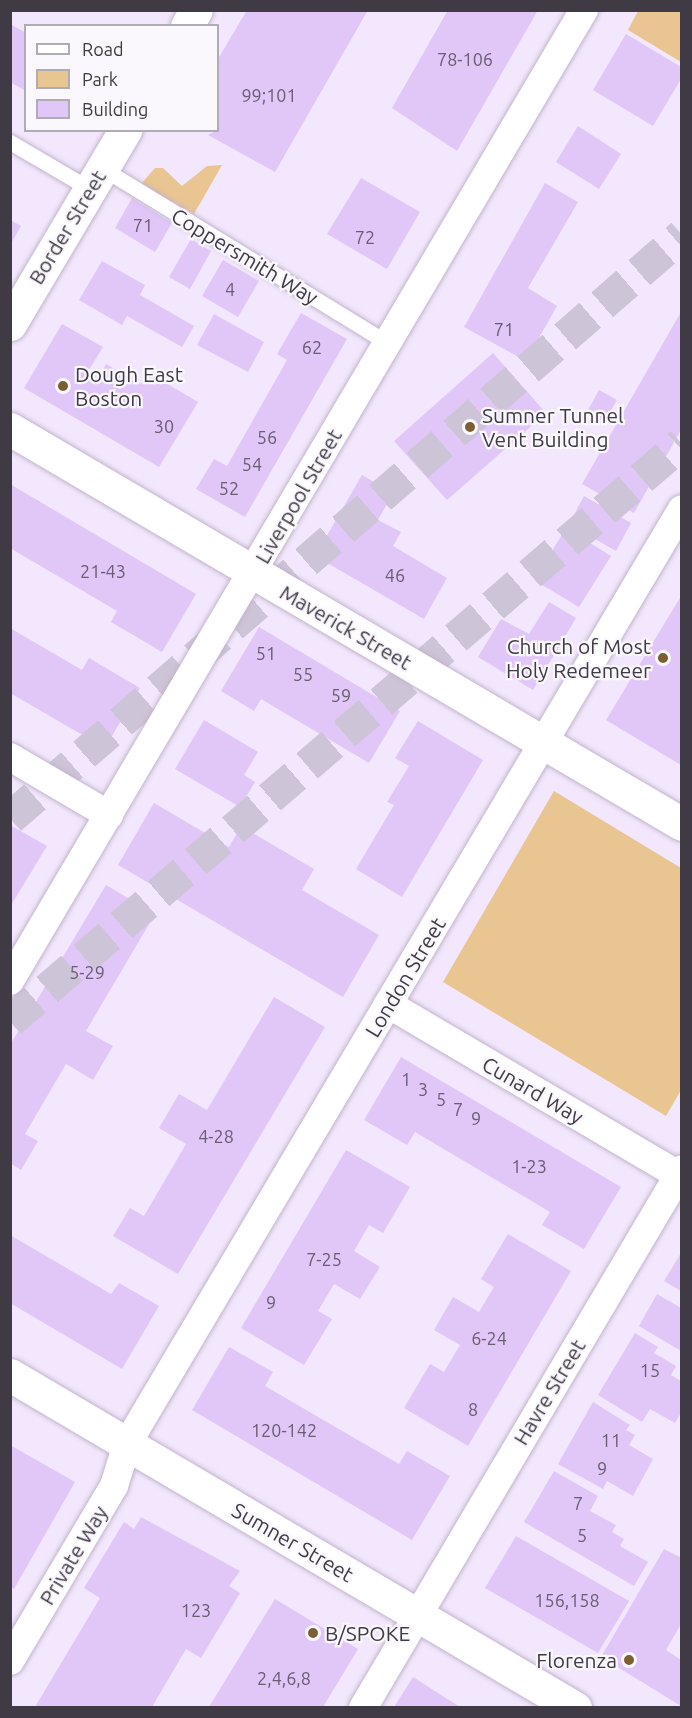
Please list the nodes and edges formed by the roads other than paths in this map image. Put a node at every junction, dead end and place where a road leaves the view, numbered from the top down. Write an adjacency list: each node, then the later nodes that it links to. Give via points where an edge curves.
1 (196, 10): 3 (main road)
2 (584, 10): 8 (street, Liverpool Street)
3 (188, 24)
4 (124, 132): 6 (main road, Border Street)
5 (10, 142): 6 (lane, Coppersmith Way)
6 (96, 178): 7 (main road, Border Street); 8 (lane, Coppersmith Way)
7 (10, 324)
8 (388, 343): 11 (street, Liverpool Street)
9 (10, 429): 11 (main road, Maverick Street)
10 (681, 509): 12 (street, London Street)
11 (253, 572): 12 (main road, Maverick Street); 14 (street, Liverpool Street)
12 (544, 743): 15 (main road, Maverick Street); 17 (street, London Street)
13 (10, 757): 14 (street)
14 (109, 815): 16 (street, Liverpool Street)
15 (681, 824)
16 (10, 981)
17 (388, 1004): 18 (street, Cunard Way); 20 (street, London Street)
18 (680, 1172): 21 (street, Havre Street)
19 (10, 1376): 20 (main road, Sumner Street)
20 (127, 1444): 21 (main road, Sumner Street); 22 (street, Private Way, via 114,1486)
21 (417, 1615): 23 (main road, Sumner Street); 24 (street, Havre Street)
22 (10, 1661)
23 (564, 1705)
24 (363, 1707)

